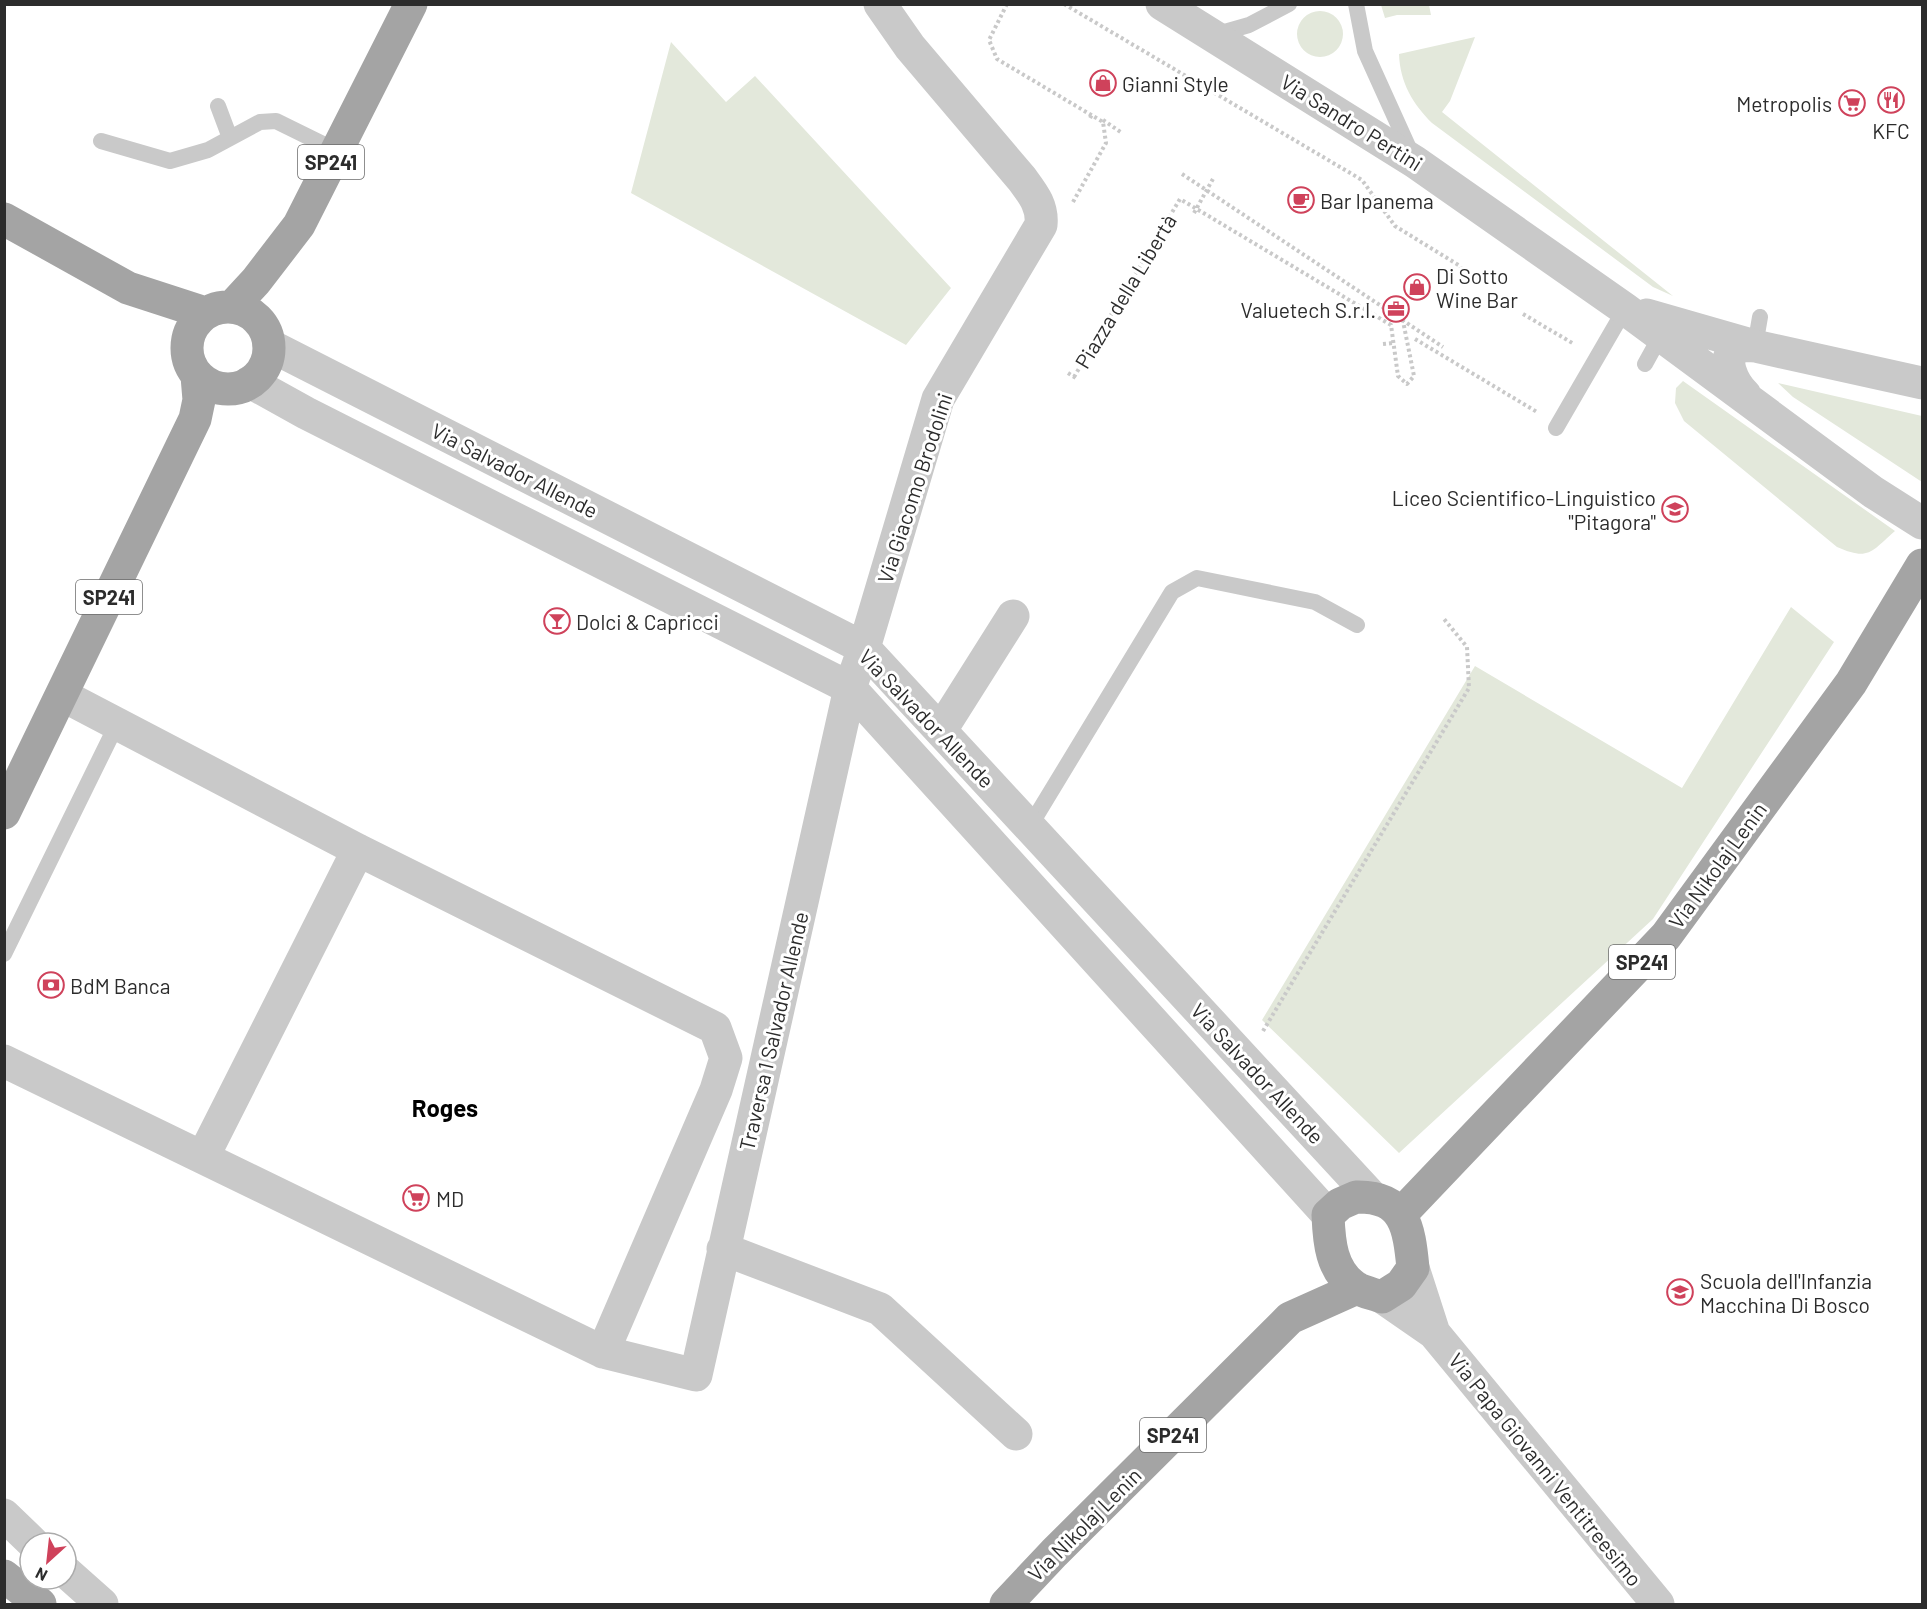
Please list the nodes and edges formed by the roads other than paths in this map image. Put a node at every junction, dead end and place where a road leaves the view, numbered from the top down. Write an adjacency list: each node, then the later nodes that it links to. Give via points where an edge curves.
1 (411, 4): 10 (main road, SP241)
2 (880, 4): 29 (street, Via Giacomo Brodolini, via 910,47 1022,179 1038,201 1042,215 1041,225 938,399)
3 (1162, 4): 6 (street, Via Sandro Pertini)
4 (1289, 4): 6 (lane, via 1249,25)
5 (1356, 4): 11 (lane, via 1365,51)
6 (1214, 36): 11 (street, Via Sandro Pertini)
7 (218, 106): 8 (lane)
8 (230, 138): 9 (lane, via 208,150 170,161); 10 (lane, via 260,122 276,122)
9 (101, 141)
10 (337, 151): 15 (main road, SP241, via 299,225 256,281)
11 (1415, 162): 14 (street, Via Sandro Pertini)
12 (4, 219): 13 (main road)
13 (128, 288): 15 (main road); 19 (main road)
14 (1625, 309): 16 (street, Via Sandro Pertini); 17 (street, Via Sandro Pertini); 24 (lane)
15 (218, 310): 18 (main road, via 246,311 258,320); 19 (main road, via 194,323 188,336)
16 (1757, 331): 22 (street, Via Sandro Pertini); 23 (street, Via Sandro Pertini, via 1733,353 1729,362 1730,375)
17 (1662, 335): 20 (lane); 23 (street, Via Sandro Pertini)
18 (269, 345): 21 (main road, via 261,373); 29 (street, Via Salvador Allende)
19 (192, 363): 21 (main road, via 209,385 237,388); 31 (main road, SP241, via 199,400 195,419)
20 (1645, 364)
21 (250, 382): 30 (street, Via Salvador Allende)
22 (1923, 383)
23 (1750, 401): 25 (street, Via Sandro Pertini, via 1873,492)
24 (1557, 427)
25 (1923, 523)
26 (1923, 565): 41 (main road, Via Nikolaj Lenin / SP241, via 1851,682 1666,936)
27 (1013, 616): 33 (street)
28 (1357, 625): 35 (lane, via 1315,602 1197,578 1172,592)
29 (864, 648): 30 (street, Via Giacomo Brodolini); 33 (street, Via Salvador Allende)
30 (850, 688): 42 (street, Via Salvador Allende); 43 (street, Traversa 1 Salvador Allende)
31 (62, 695): 32 (street); 34 (main road, SP241)
32 (117, 724): 36 (street); 37 (lane)
33 (941, 730): 35 (street, Via Salvador Allende)
34 (4, 813)
35 (1030, 826): 40 (street, Via Salvador Allende)
36 (358, 850): 39 (street); 47 (street, via 715,1028 726,1058 716,1090)
37 (4, 954)
38 (4, 1061): 39 (street)
39 (203, 1157): 47 (street)
40 (1372, 1197): 41 (main road, via 1388,1202); 42 (main road, via 1356,1197)
41 (1401, 1214): 44 (main road, via 1411,1243)
42 (1328, 1215): 45 (main road, via 1329,1246 1342,1274)
43 (723, 1249): 47 (street, Traversa 1 Salvador Allende, via 696,1375); 48 (street, via 880,1310)
44 (1413, 1268): 45 (main road, Via Nikolaj Lenin, via 1401,1285); 46 (street, Via Papa Giovanni Ventitreesimo)
45 (1369, 1292): 46 (street, Via Papa Giovanni Ventitreesimo); 55 (main road, Via Nikolaj Lenin / SP241, via 1290,1318)
46 (1434, 1333): 56 (street, Via Papa Giovanni Ventitreesimo)
47 (603, 1352)
48 (1016, 1434)
49 (4, 1515): 50 (street)
50 (21, 1531)
51 (4, 1576): 53 (main road)
52 (78, 1583): 54 (street)
53 (40, 1605)
54 (102, 1605)
55 (1006, 1605)
56 (1658, 1605)

